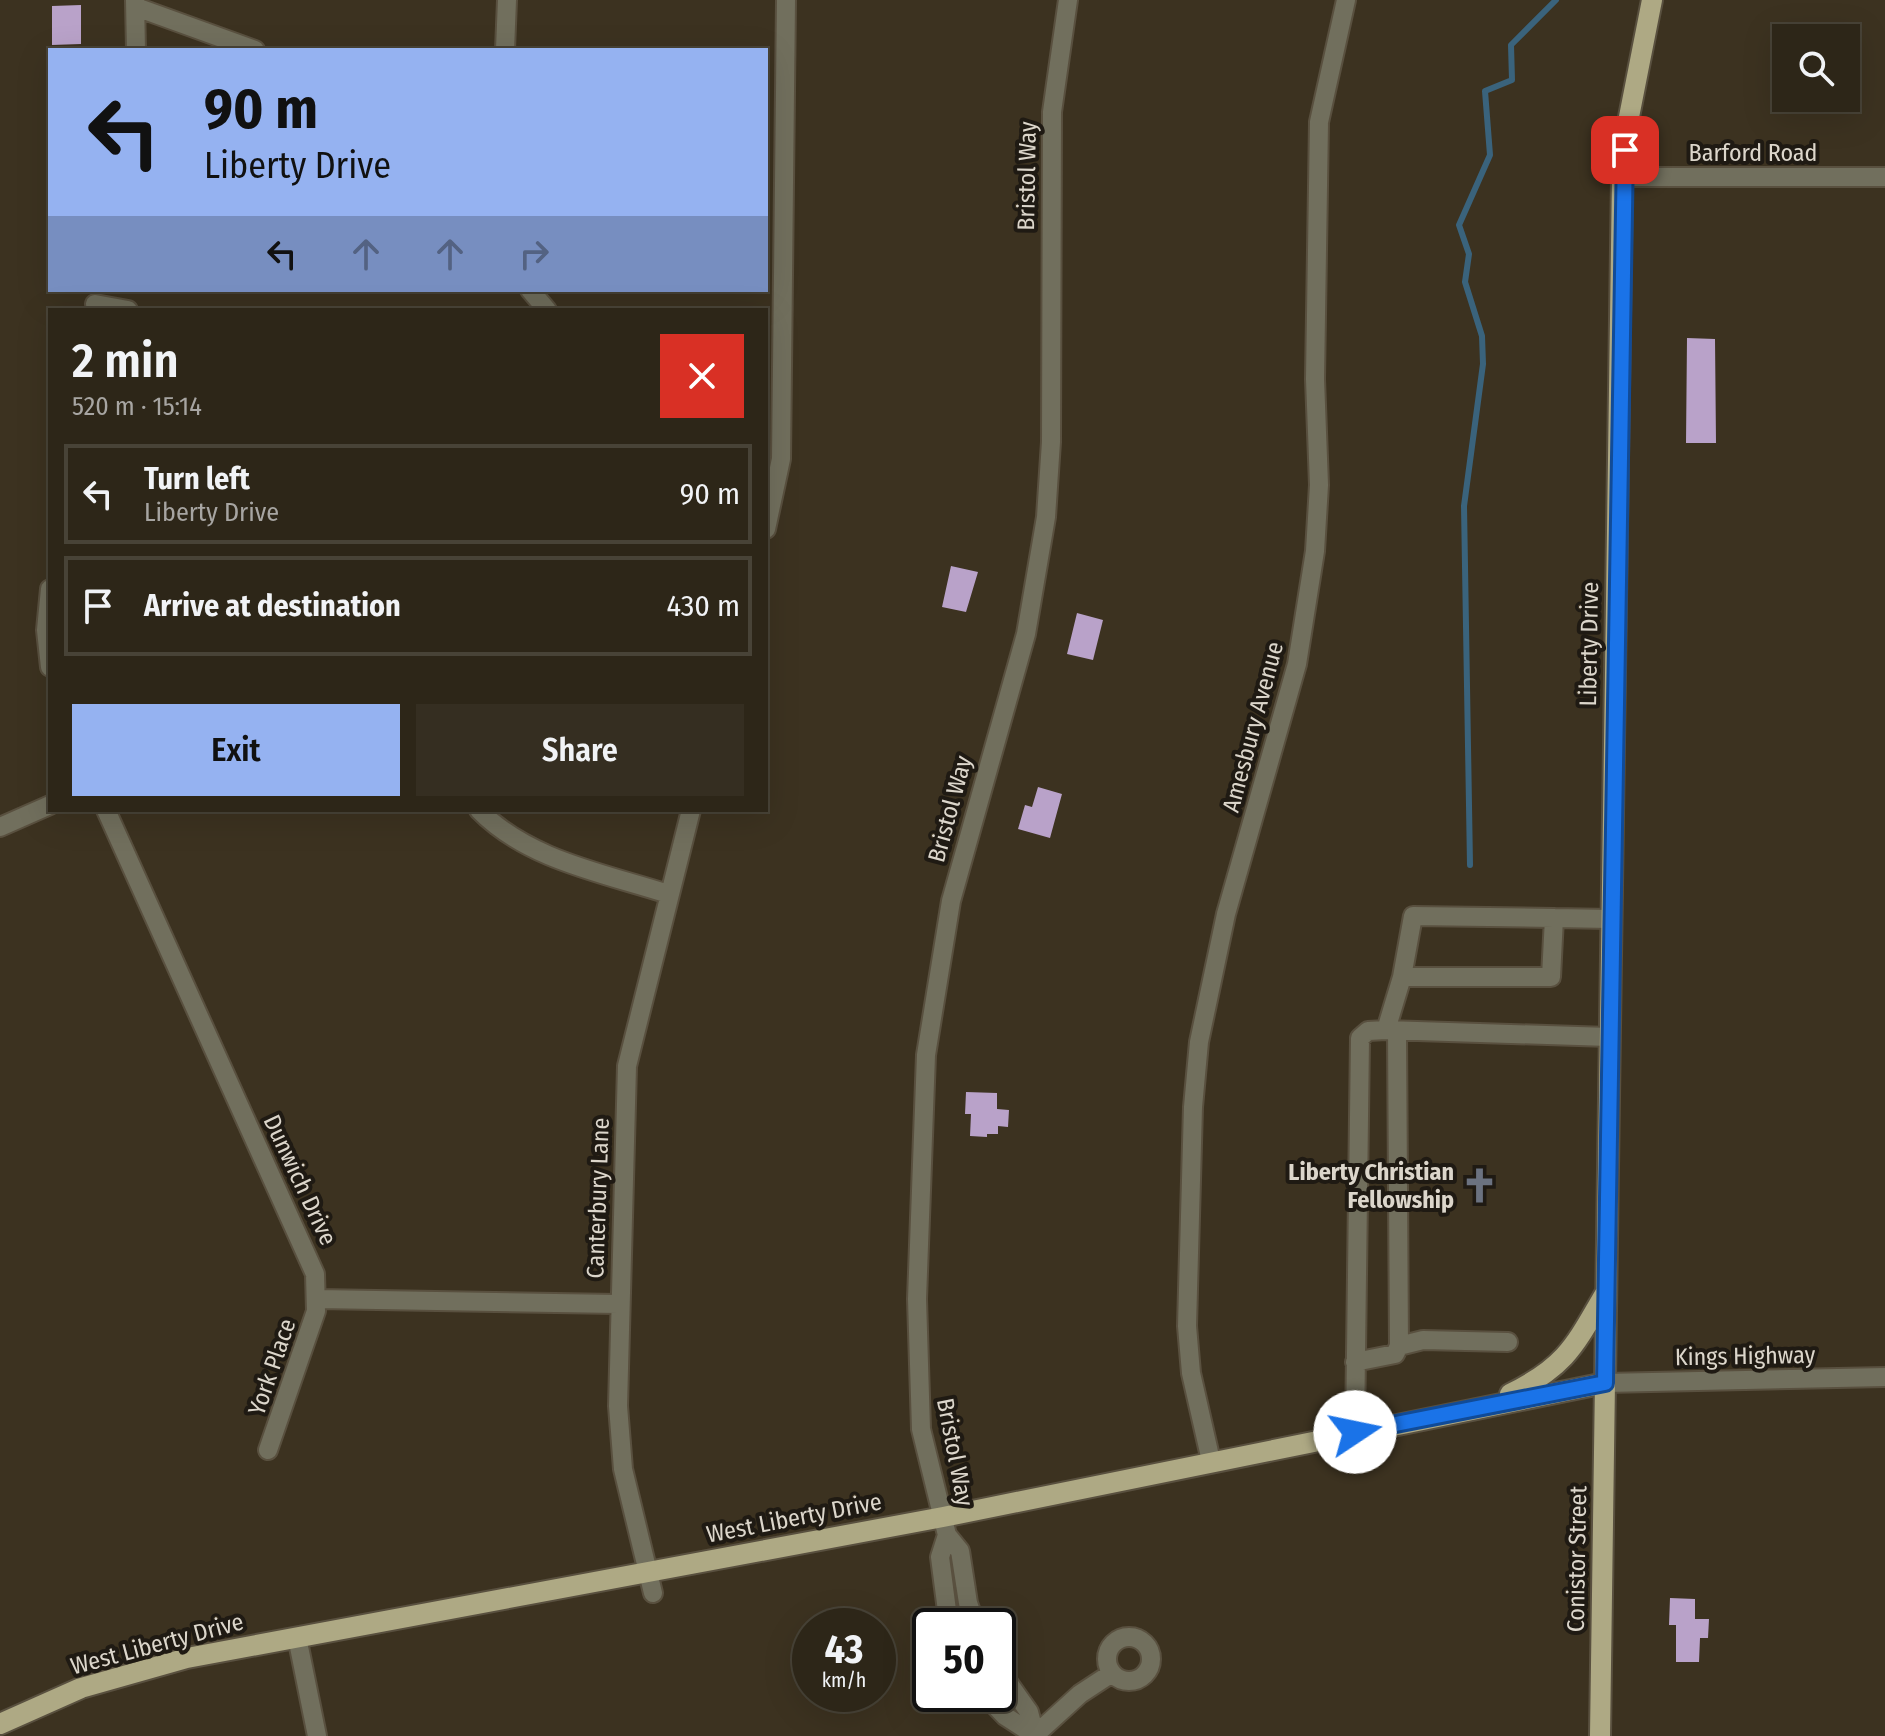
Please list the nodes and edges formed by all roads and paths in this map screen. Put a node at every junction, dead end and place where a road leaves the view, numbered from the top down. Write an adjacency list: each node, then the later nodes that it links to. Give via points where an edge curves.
1 (507, 0): 9 (street)
2 (786, 0): 16 (street)
3 (1068, 0): 43 (street, Bristol Way, via 1052,112 1046,517 1026,634 951,901 926,1055 917,1382 921,1429)
4 (1346, 0): 42 (street, Amesbury Avenue, via 1319,122 1319,485 1310,589 1297,664 1210,977 1193,1107 1187,1326 1191,1373)
5 (1652, 0): 10 (main road, Liberty Drive)
6 (136, 4): 7 (street); 8 (street)
7 (136, 48)
8 (250, 48)
9 (505, 48)
10 (1622, 177): 11 (street, Barford Road); 27 (main road, Liberty Drive)
11 (1885, 177)
12 (532, 292): 15 (street)
13 (96, 301): 14 (street)
14 (121, 308)
15 (545, 308)
16 (773, 394): 17 (street, via 781,459)
17 (768, 520)
18 (48, 610): 19 (street)
19 (48, 648)
20 (48, 806): 24 (street)
21 (107, 812): 32 (street, Dunwich Drive, via 312,1262)
22 (481, 812): 25 (street, via 518,842 543,853)
23 (690, 812): 25 (street, Canterbury Lane)
24 (0, 827)
25 (668, 894): 33 (street, Canterbury Lane, via 627,1066)
26 (1554, 918): 27 (street); 28 (street, via 1413,916); 28 (street, via 1551,977)
27 (1611, 919): 30 (main road, Liberty Drive)
28 (1402, 977): 29 (street)
29 (1392, 1031): 30 (street); 35 (street); 36 (street, via 1368,1031 1360,1038)
30 (1609, 1037): 31 (main road, Liberty Drive)
31 (1606, 1292): 38 (main road, Liberty Drive); 39 (main road, via 1567,1357 1534,1382)
32 (318, 1299): 33 (street); 41 (street, York Place)
33 (618, 1304): 44 (street, Canterbury Lane, via 623,1469)
34 (1508, 1342): 35 (street, via 1423,1340)
35 (1399, 1346): 36 (street, via 1382,1359)
36 (1355, 1362): 40 (street)
37 (1885, 1377): 38 (street, Kings Highway)
38 (1605, 1383): 39 (main road, West Liberty Drive); 57 (main road, Conistor Street)
39 (1488, 1405): 40 (main road, West Liberty Drive)
40 (1355, 1432): 42 (main road, West Liberty Drive)
41 (268, 1450)
42 (1211, 1461): 43 (main road, West Liberty Drive)
43 (945, 1526): 44 (main road, West Liberty Drive); 46 (street, Bristol Way, via 960,1551); 47 (street, via 940,1557)
44 (647, 1572): 45 (street, Canterbury Lane); 50 (main road, West Liberty Drive)
45 (653, 1593)
46 (968, 1603): 48 (street); 49 (street, Bristol Way)
47 (946, 1608)
48 (960, 1608)
49 (970, 1608)
50 (297, 1637): 53 (main road, West Liberty Drive, via 187,1658 81,1688); 55 (street)
51 (1112, 1673): 56 (street, via 1080,1694)
52 (1016, 1703): 56 (street, via 1029,1712)
53 (0, 1723): 54 (street)
54 (7, 1736)
55 (317, 1736)
56 (1035, 1736)
57 (1600, 1736)

